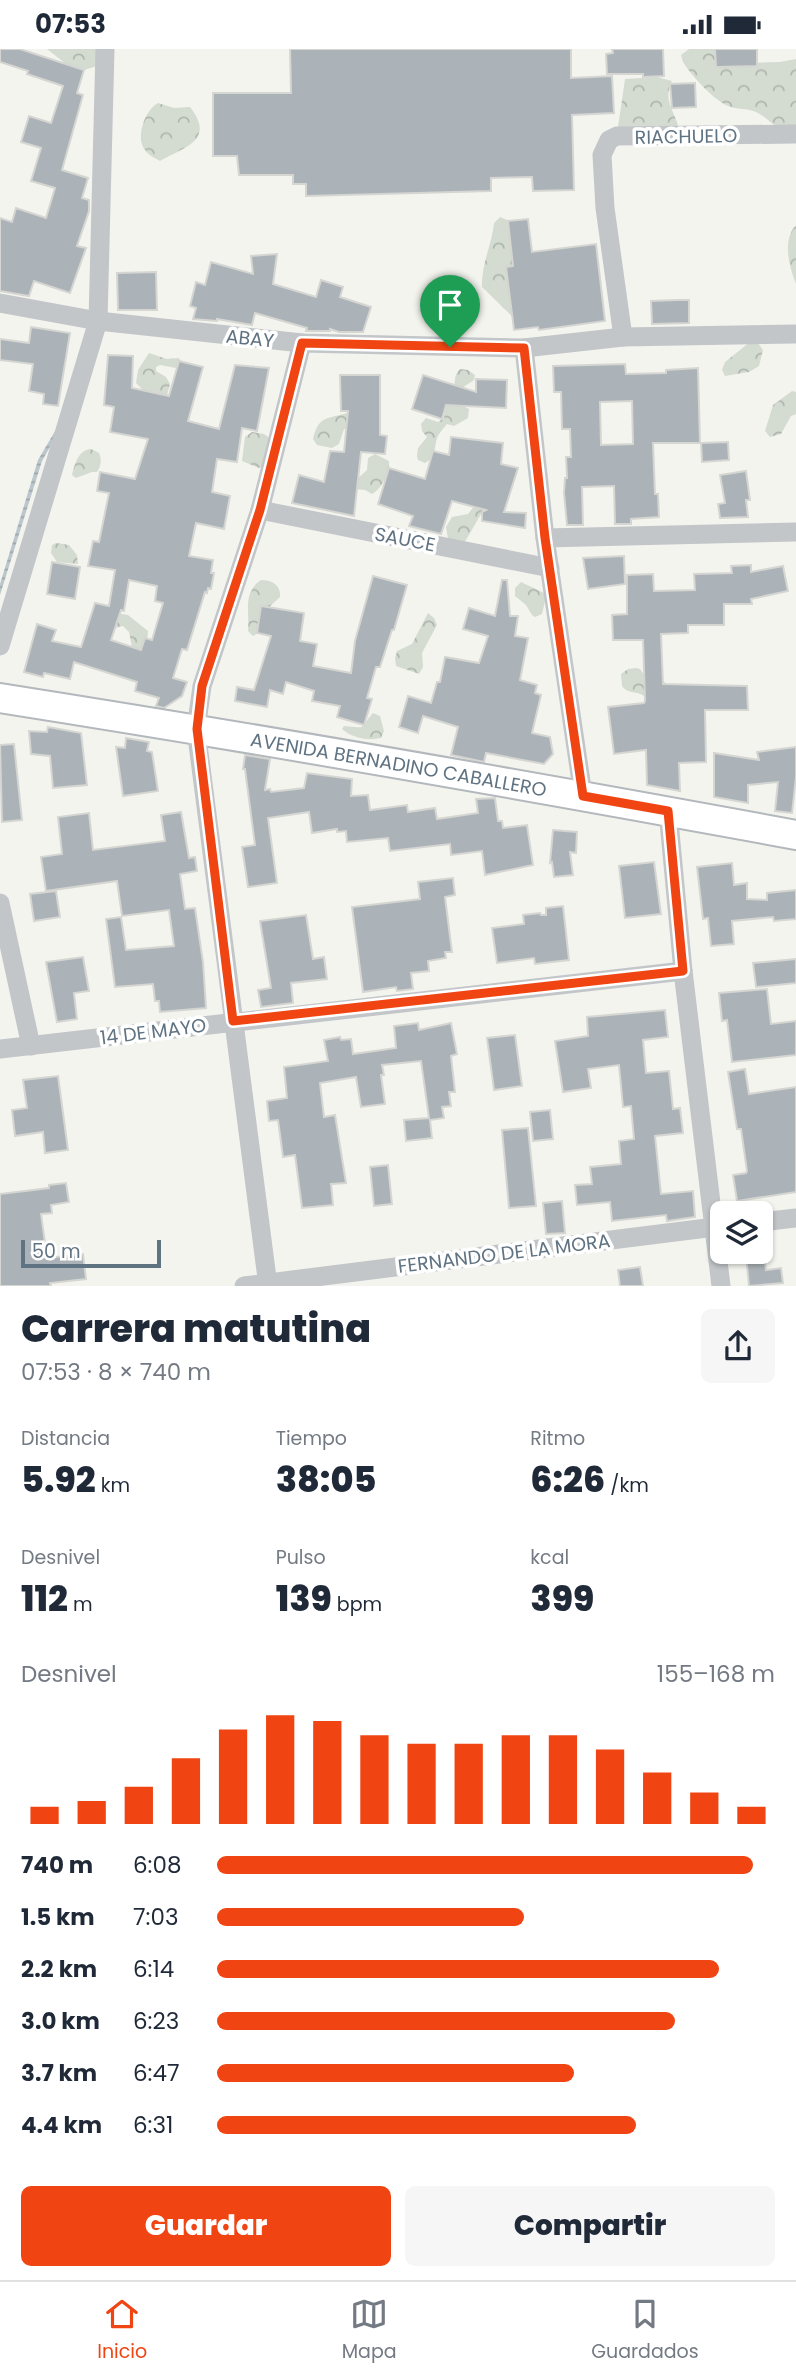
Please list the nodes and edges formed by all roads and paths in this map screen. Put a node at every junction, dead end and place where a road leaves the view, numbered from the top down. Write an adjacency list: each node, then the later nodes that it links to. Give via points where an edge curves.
1 (105, 49): 4 (street)
2 (796, 134): 6 (street, RIACHUELO, via 617,136 609,140 602,155 605,208)
3 (0, 303): 4 (street, ABAY)
4 (98, 321): 7 (street, ABAY); 13 (street)
5 (796, 334): 6 (street, ABAY)
6 (622, 337): 8 (street, ABAY)
7 (302, 343): 8 (street, ABAY); 9 (street)
8 (524, 348): 11 (street)
9 (260, 510): 12 (street, SAUCE); 15 (street, via 202,686)
10 (796, 532): 11 (street)
11 (545, 538): 12 (street)
12 (550, 568): 16 (street)
13 (0, 646)
14 (0, 698): 15 (street, AVENIDA BERNADINO CABALLERO)
15 (197, 729): 16 (street, AVENIDA BERNADINO CABALLERO); 21 (street)
16 (583, 796): 17 (street, AVENIDA BERNADINO CABALLERO)
17 (668, 811): 18 (street, AVENIDA BERNADINO CABALLERO); 20 (street)
18 (796, 835)
19 (0, 903): 22 (street)
20 (683, 971): 21 (street, 14 DE MAYO); 24 (street)
21 (233, 1021): 22 (street, 14 DE MAYO); 29 (street)
22 (31, 1046): 23 (street, 14 DE MAYO)
23 (0, 1049)
24 (715, 1201)
25 (796, 1218): 26 (street)
26 (773, 1220)
27 (710, 1227): 29 (street, FERNANDO DE LA MORA)
28 (720, 1264): 31 (street)
29 (268, 1285): 30 (street, FERNANDO DE LA MORA)
30 (244, 1286)
31 (721, 1286)

